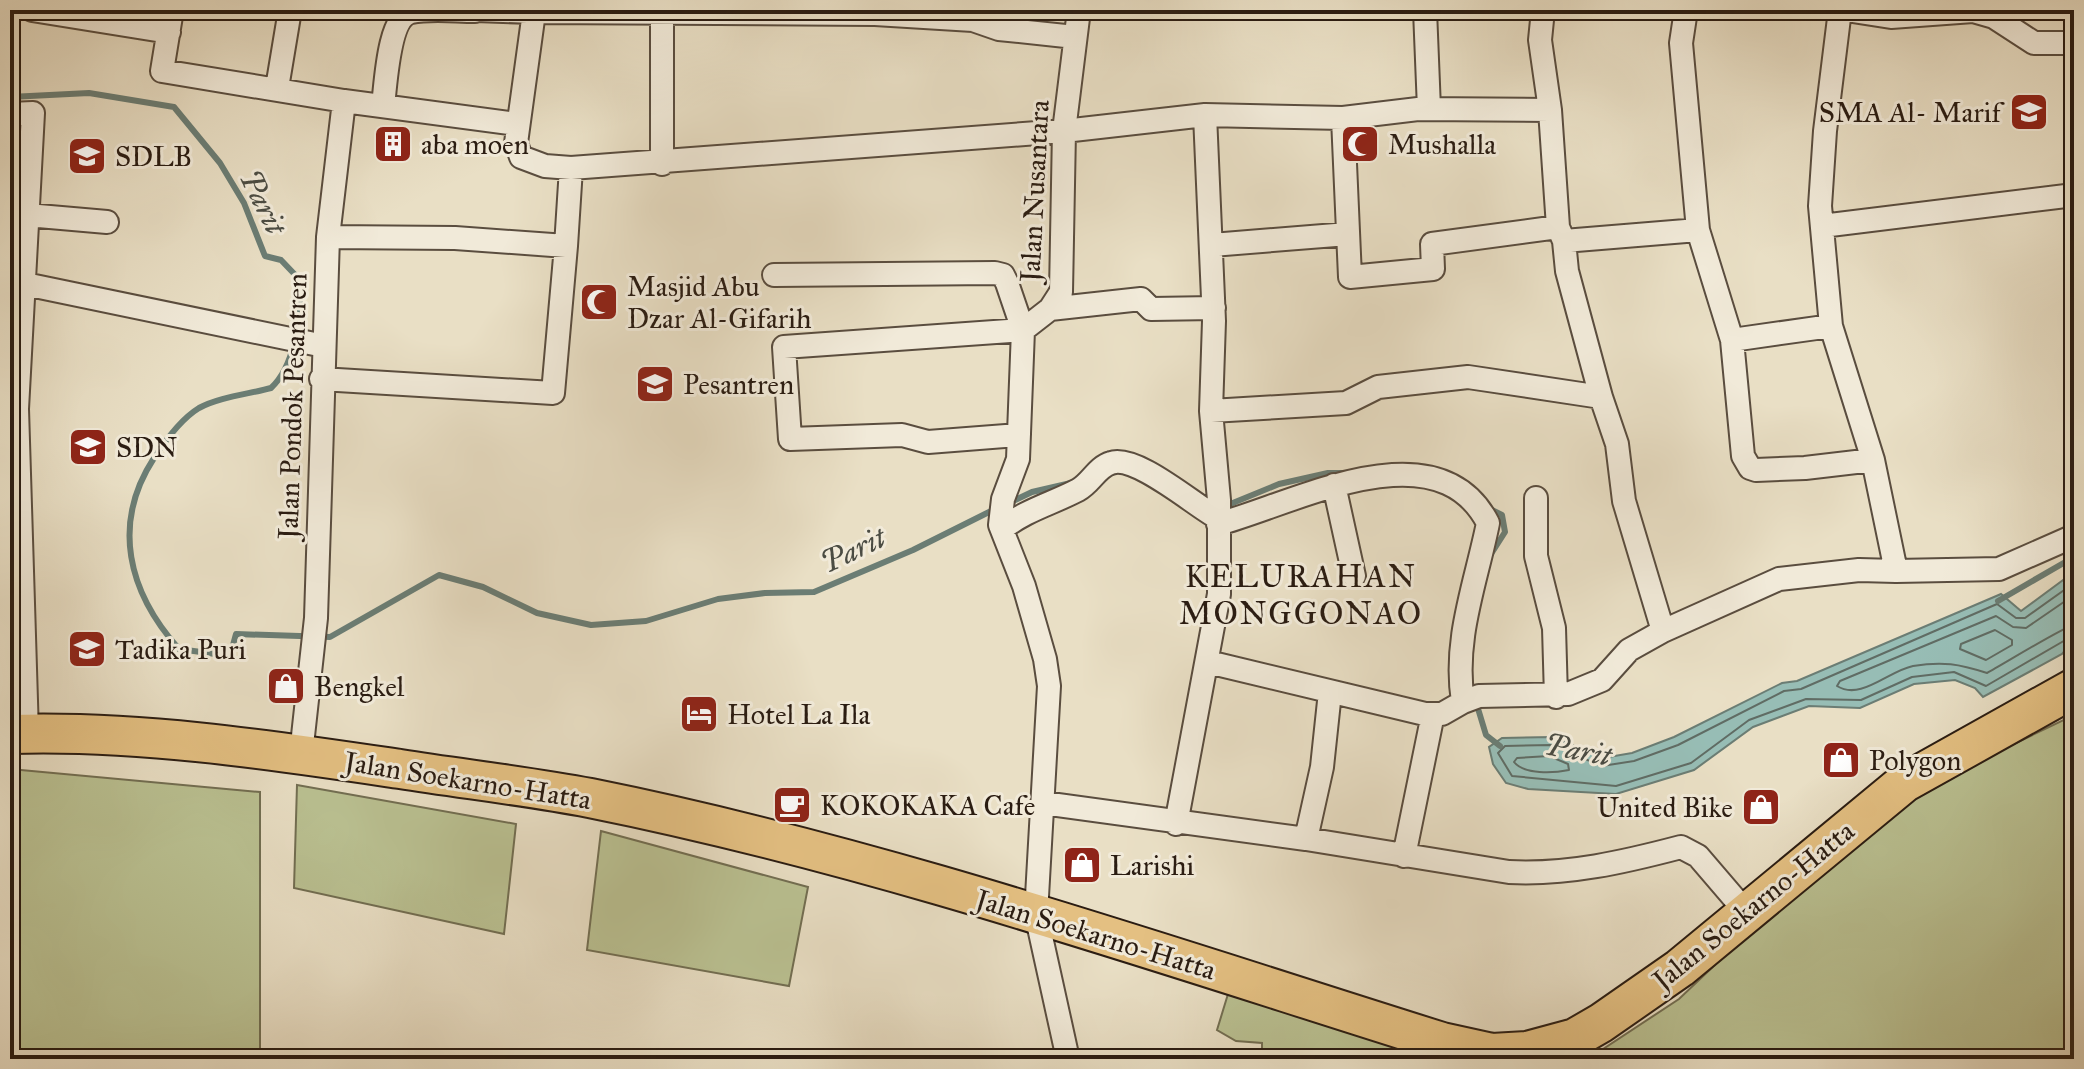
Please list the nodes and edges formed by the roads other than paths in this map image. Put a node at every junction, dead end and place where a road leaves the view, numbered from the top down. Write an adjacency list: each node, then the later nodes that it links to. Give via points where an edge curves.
1 (32, 10): 13 (street)
2 (290, 10): 16 (street)
3 (475, 10): 11 (street); 18 (street, via 415,11 401,19 392,40)
4 (1079, 10): 14 (street, Jalan Nusantara)
5 (1425, 10): 19 (street)
6 (1543, 10): 20 (street, via 1540,40)
7 (1686, 10): 32 (street, via 1681,43)
8 (1843, 10): 9 (street, via 1891,17); 31 (street, via 1825,131)
9 (1973, 10): 15 (street, via 2034,43)
10 (662, 11): 11 (street); 12 (street); 26 (street)
11 (534, 12): 24 (street)
12 (875, 12): 14 (street, via 973,20 999,29)
13 (170, 21): 16 (street, via 162,71)
14 (1075, 37): 25 (street, Jalan Nusantara)
15 (2074, 43)
16 (277, 88): 17 (street)
17 (344, 101): 18 (street); 35 (street, Jalan Pondok Pesantren)
18 (383, 105): 24 (street)
19 (1429, 109): 20 (street); 23 (street)
20 (1550, 110): 34 (street)
21 (10, 114): 29 (street, via 33,113)
22 (1205, 115): 23 (street); 25 (street); 36 (street)
23 (1343, 118): 33 (street)
24 (516, 124): 27 (street, via 521,157)
25 (1064, 131): 26 (street); 41 (street, Jalan Nusantara, via 1061,292)
26 (662, 164): 27 (street)
27 (571, 168): 37 (street)
28 (2074, 195): 31 (street)
29 (27, 215): 30 (street); 39 (street)
30 (107, 222)
31 (1822, 226): 42 (street)
32 (1698, 230): 34 (street); 44 (street)
33 (1348, 234): 34 (street, via 1350,277 1433,269 1432,244); 36 (street)
34 (1561, 234): 47 (street)
35 (328, 237): 37 (street); 45 (street, Jalan Pondok Pesantren)
36 (1212, 245): 40 (street)
37 (566, 246): 46 (street, via 553,393)
38 (774, 275): 43 (street, via 995,273 1007,283)
39 (25, 284): 45 (street); 48 (street)
40 (1214, 308): 41 (street, via 1151,309 1141,299); 49 (street)
41 (1050, 309): 43 (street, Jalan Nusantara)
42 (1831, 326): 44 (street); 51 (street)
43 (1023, 330): 50 (street); 50 (street, via 784,347 790,439 902,435 928,442)
44 (1732, 340): 51 (street, via 1743,456 1750,468)
45 (304, 343): 46 (street, Jalan Pondok Pesantren)
46 (321, 379): 68 (street, Jalan Pondok Pesantren, via 316,618)
47 (1601, 397): 49 (street, via 1468,377 1378,387 1346,403); 60 (street, via 1617,444 1624,501)
48 (14, 410): 55 (street)
49 (1211, 411): 54 (street)
50 (1019, 435): 56 (street)
51 (1873, 460): 58 (street)
52 (1334, 485): 54 (street, via 1264,511); 59 (street); 65 (street, via 1365,477 1434,476 1477,502 1488,523 1463,620)
53 (1536, 498): 64 (street, via 1536,556 1554,628)
54 (1219, 514): 56 (street, via 1134,465 1117,461 1079,489); 61 (street, via 1219,594)
55 (16, 517): 67 (street)
56 (1001, 527): 69 (street, via 1045,659 1049,686)
57 (2074, 536): 58 (street, via 1999,569)
58 (1896, 571): 60 (street, via 1779,579)
59 (1354, 576)
60 (1663, 631): 64 (street, via 1629,650 1602,680)
61 (1208, 662): 63 (street); 70 (street)
62 (2074, 688): 73 (highway, Jalan Soekarno-Hatta, via 1904,783)
63 (1330, 692): 66 (street); 71 (street, via 1322,767)
64 (1556, 697): 65 (street, via 1500,695)
65 (1463, 702): 66 (street, via 1454,710)
66 (1433, 714): 72 (street)
67 (19, 734): 68 (highway, Jalan Soekarno-Hatta, via 130,736)
68 (301, 754): 74 (highway, Jalan Soekarno-Hatta, via 588,798 825,854)
69 (1043, 803): 70 (street); 74 (street)
70 (1176, 824): 71 (street)
71 (1306, 839): 72 (street)
72 (1404, 856): 73 (street, via 1543,873 1603,866 1681,847 1698,856)
73 (1746, 912): 74 (highway, Jalan Soekarno-Hatta, via 1680,968 1575,1038 1492,1053 1442,1042)
74 (1036, 914): 75 (street)
75 (1068, 1059)

